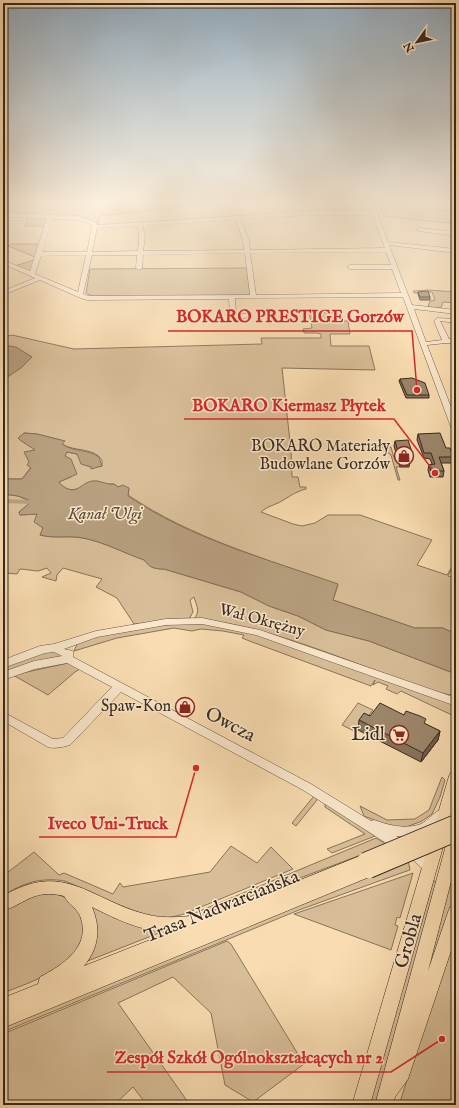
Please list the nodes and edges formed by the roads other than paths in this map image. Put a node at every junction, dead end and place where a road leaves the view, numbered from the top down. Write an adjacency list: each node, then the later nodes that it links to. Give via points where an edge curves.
1 (88, 253): 15 (street)
2 (39, 254): 3 (street); 11 (street)
3 (53, 254)
4 (141, 254): 10 (street)
5 (247, 254): 17 (street)
6 (390, 254): 9 (street)
7 (3, 262): 11 (street)
8 (350, 267): 9 (street)
9 (395, 267): 14 (street)
10 (139, 268)
11 (32, 275): 12 (street)
12 (40, 278): 13 (street); 15 (street)
13 (3, 293)
14 (405, 295): 17 (street); 18 (street)
15 (80, 296): 16 (street)
16 (232, 296): 17 (street); 20 (street, via 233,316)
17 (253, 296)
18 (410, 307): 19 (street); 24 (street)
19 (456, 312)
20 (247, 316)
21 (456, 321): 22 (street, via 437,321)
22 (446, 341): 23 (street); 24 (street)
23 (456, 342)
24 (424, 344): 25 (street)
25 (456, 430)
26 (79, 640): 27 (street, Wał Okrężny); 28 (street, via 73,646); 32 (street, Wał Okrężny, via 134,626 202,621 257,632)
27 (55, 648): 28 (street, via 66,654); 29 (street, Wał Okrężny, via 44,649)
28 (68, 659): 30 (street, via 34,665); 31 (street, Owcza)
29 (3, 664)
30 (3, 676)
31 (120, 686): 33 (street, via 66,742 52,744); 36 (street, Owcza, via 307,787)
32 (456, 702)
33 (3, 716)
34 (456, 776): 35 (main road, Grobla)
35 (447, 808): 36 (street, Owcza, via 438,820 409,832 379,827); 40 (main road, Grobla)
36 (356, 818): 40 (street, Owcza, via 417,856)
37 (456, 823): 39 (main road, Trasa Nadwarciańska, bridge)
38 (456, 833): 39 (main road, Trasa Nadwarciańska, bridge); 46 (main road, Grobla)
39 (367, 865): 44 (main road, Trasa Nadwarciańska); 45 (main road, Trasa Nadwarciańska)
40 (430, 868): 47 (main road, Grobla)
41 (64, 889): 42 (main road, via 51,886 34,888 21,892); 44 (main road, via 73,890 134,918 154,924); 45 (main road, via 81,902 89,918 90,935 83,954 65,972)
42 (3, 904)
43 (456, 912): 46 (main road, via 402,1073)
44 (213, 922): 45 (main road, Trasa Nadwarciańska)
45 (4, 1011)
46 (384, 1102)
47 (361, 1105)

